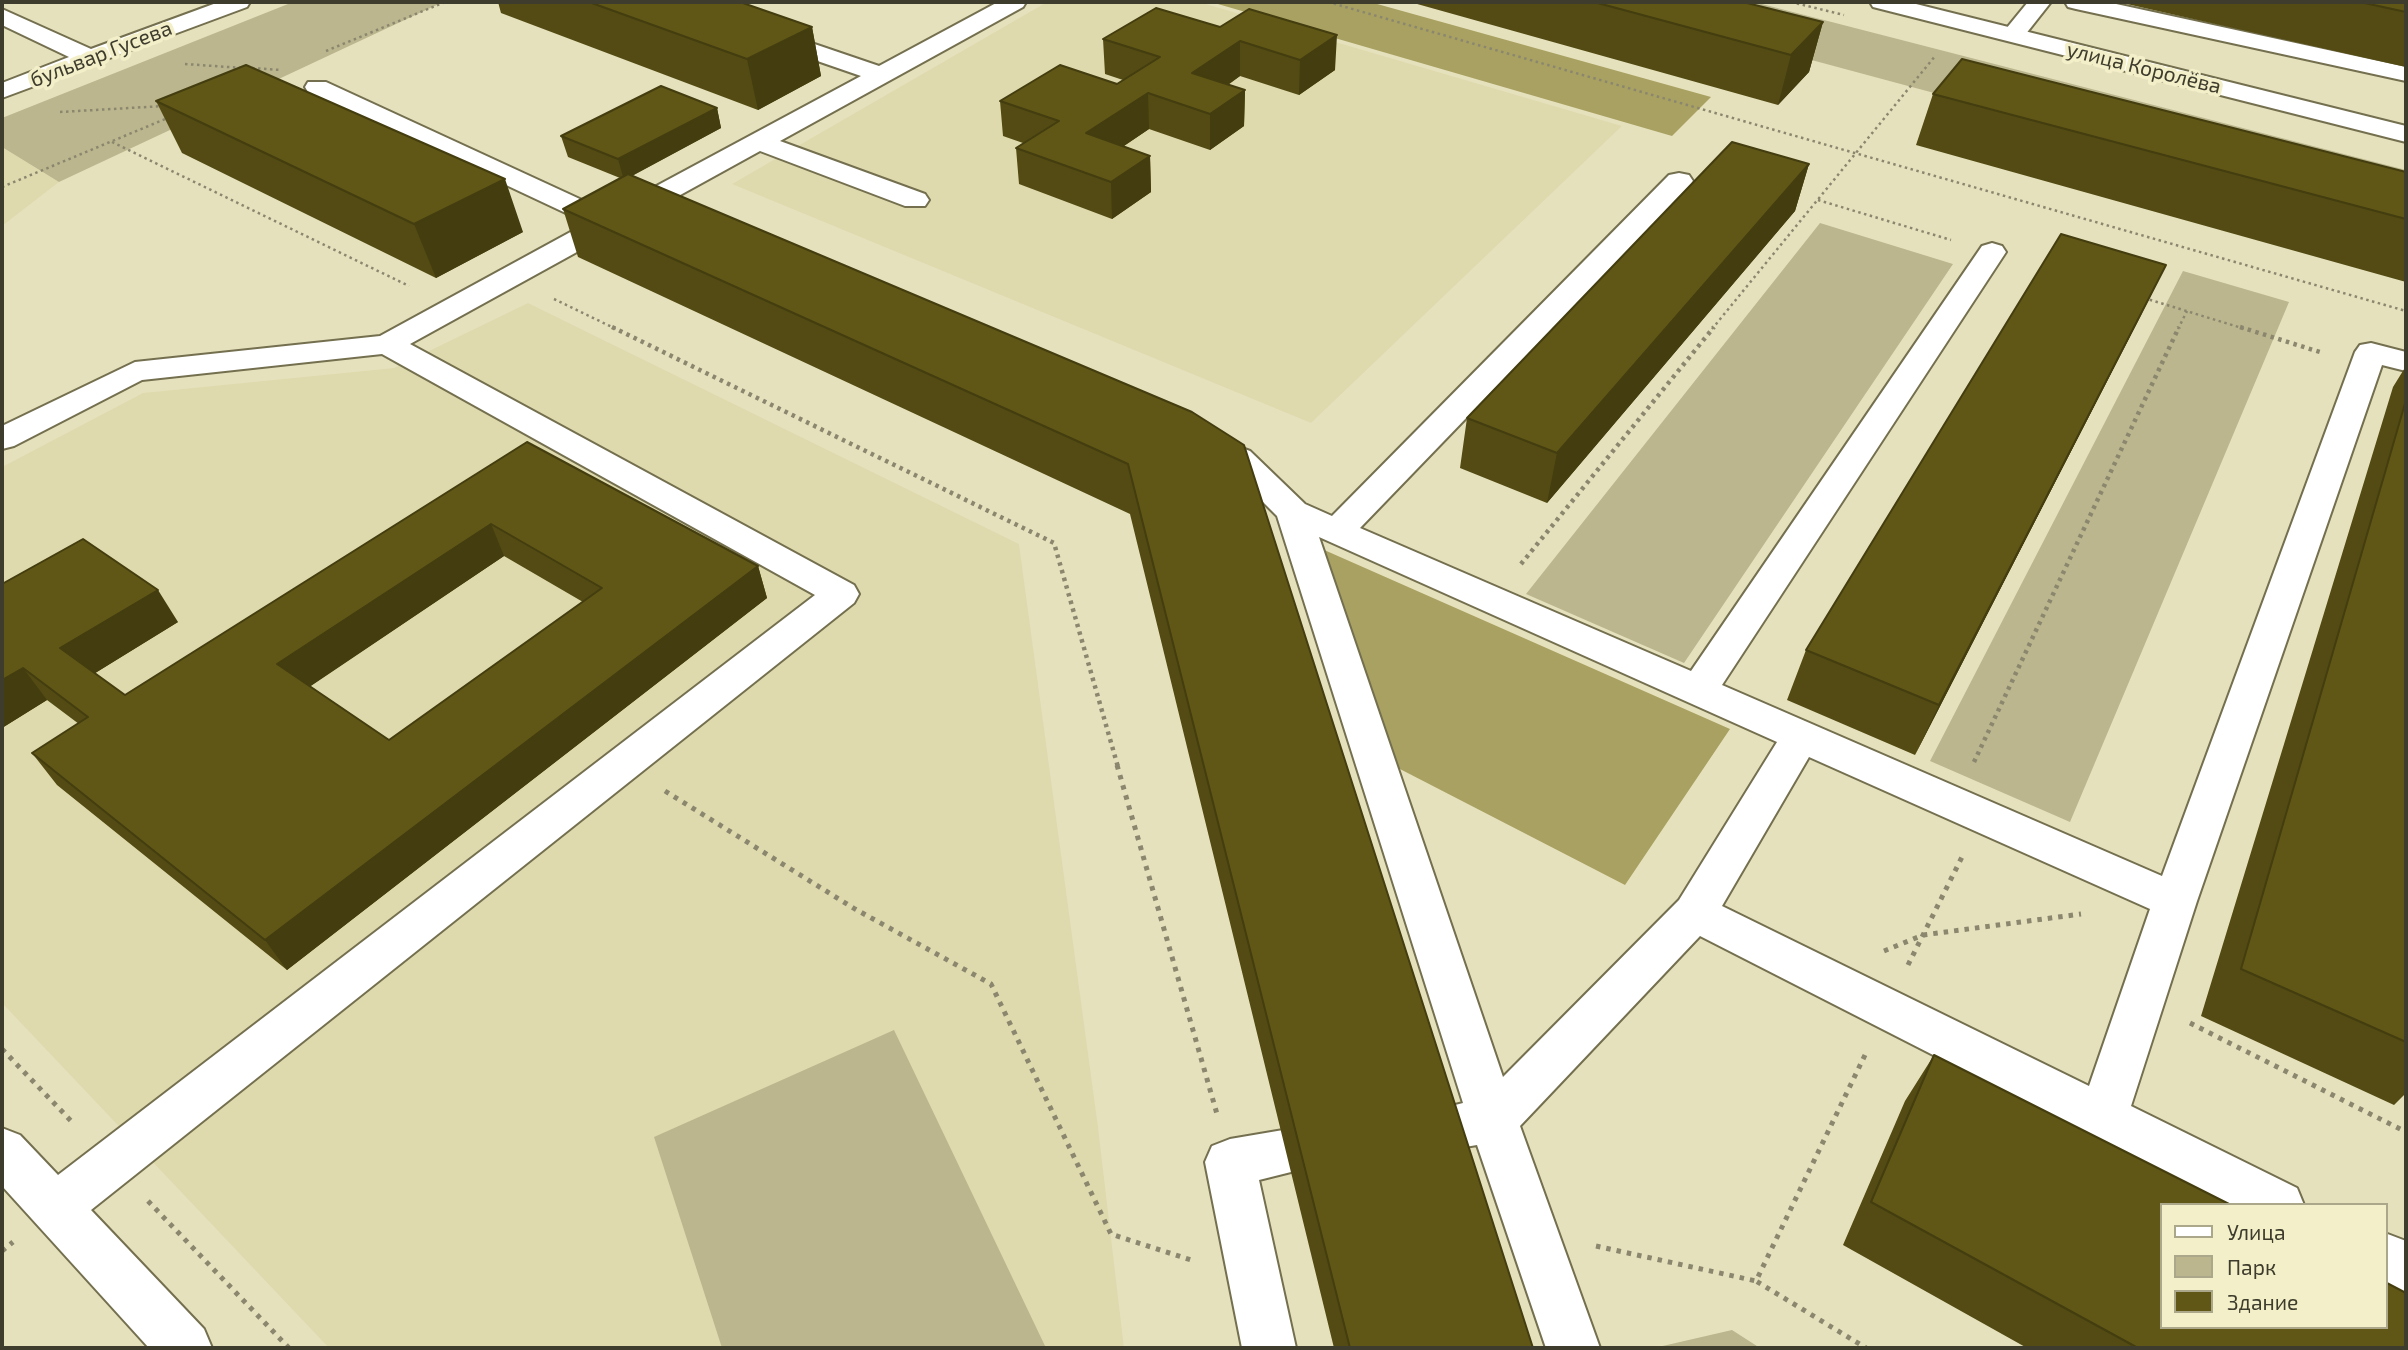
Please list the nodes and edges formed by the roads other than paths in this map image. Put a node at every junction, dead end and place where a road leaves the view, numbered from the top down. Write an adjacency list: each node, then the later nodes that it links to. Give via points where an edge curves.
1 (239, 2): 9 (main road, бульвар Гусева)
2 (669, 2): 11 (main road)
3 (1015, 2): 11 (main road)
4 (1881, 2): 8 (main road, улица Королёва)
5 (2040, 2): 8 (main road)
6 (2076, 2): 10 (main road)
7 (2, 16): 9 (main road)
8 (2013, 35): 14 (main road, улица Королёва)
9 (90, 58): 13 (main road, бульвар Гусева)
10 (2406, 74)
11 (881, 75): 15 (main road)
12 (317, 87): 20 (main road)
13 (2, 91)
14 (2406, 134)
15 (760, 142): 17 (main road); 18 (main road)
16 (1679, 181): 27 (main road)
17 (915, 200)
18 (649, 201): 19 (main road); 20 (main road)
19 (688, 218)
20 (610, 223): 22 (main road)
21 (1992, 252): 28 (main road)
22 (387, 344): 25 (main road, via 135,371); 38 (main road, via 546,450 841,594)
23 (2406, 362): 30 (main road, via 2371,352)
24 (1174, 430): 26 (main road, via 1238,458)
25 (2, 439)
26 (1293, 512): 27 (main road); 33 (main road)
27 (1337, 531): 28 (main road)
28 (1698, 691): 29 (main road)
29 (1801, 736): 30 (main road); 31 (main road)
30 (2175, 901): 32 (main road)
31 (1695, 913): 32 (main road); 33 (main road)
32 (2103, 1117): 37 (main road)
33 (1493, 1120): 34 (main road); 43 (main road)
34 (1441, 1129)
35 (2, 1151): 38 (main road)
36 (1289, 1153): 42 (main road, via 1230,1162)
37 (2275, 1203)
38 (55, 1209): 41 (main road)
39 (2387, 1259): 40 (main road)
40 (2406, 1268)
41 (185, 1348)
42 (1269, 1348)
43 (1573, 1348)

